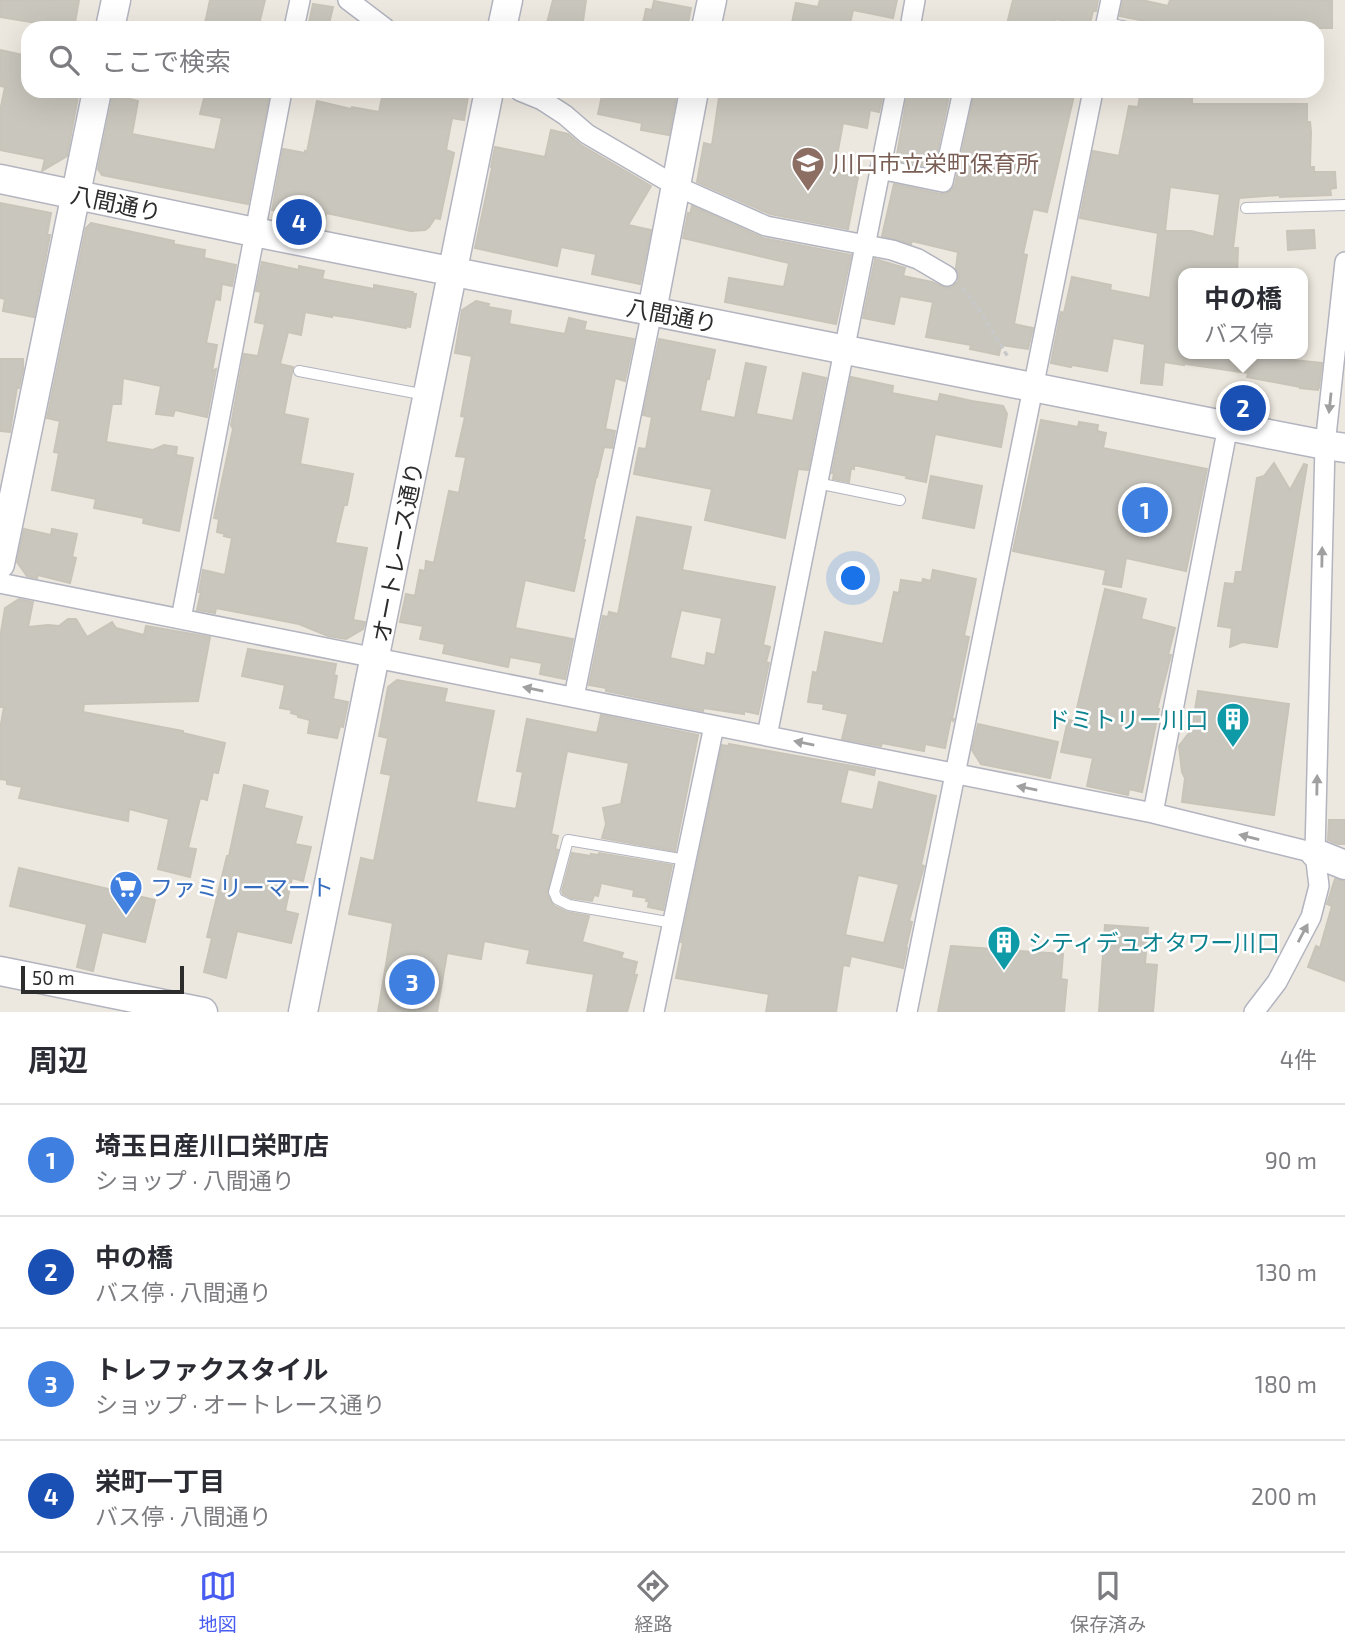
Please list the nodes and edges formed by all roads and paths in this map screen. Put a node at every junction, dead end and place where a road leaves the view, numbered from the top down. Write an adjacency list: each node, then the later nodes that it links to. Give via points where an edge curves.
1 (116, 0): 8 (street)
2 (300, 0): 9 (street)
3 (348, 0): 10 (street)
4 (508, 0): 11 (street)
5 (712, 0): 12 (street)
6 (915, 0): 13 (street)
7 (1111, 0): 14 (street)
8 (112, 21)
9 (296, 21)
10 (375, 21)
11 (504, 21)
12 (708, 21)
13 (910, 21)
14 (1107, 21)
15 (96, 98): 26 (street)
16 (281, 98): 29 (street)
17 (488, 98): 32 (street, オートレース通り)
18 (537, 98): 25 (street, via 587,134)
19 (693, 98): 25 (street)
20 (895, 98): 23 (street)
21 (961, 98): 23 (street, via 943,183)
22 (1091, 98): 37 (street)
23 (880, 169): 30 (street)
24 (0, 179): 26 (street, 八間通り)
25 (676, 186): 30 (street, via 766,226); 34 (street)
26 (75, 195): 29 (street, 八間通り); 43 (street)
27 (1345, 205): 28 (lane)
28 (1246, 208)
29 (254, 232): 32 (street, 八間通り); 45 (street)
30 (864, 244): 33 (street, via 918,259); 35 (street)
31 (1345, 262): 40 (street, one-way to 40)
32 (452, 271): 34 (street, 八間通り); 38 (street, オートレース通り)
33 (947, 276): 37 (path, via 987,321)
34 (652, 311): 35 (street, 八間通り); 47 (street)
35 (844, 349): 37 (street, 八間通り); 41 (street)
36 (299, 371): 38 (lane)
37 (1024, 385): 39 (street, 八間通り); 50 (street)
38 (428, 395): 46 (street, オートレース通り)
39 (1228, 426): 40 (street, 八間通り); 51 (street)
40 (1335, 447): 52 (street, one-way to 40)
41 (817, 483): 42 (lane); 49 (street)
42 (900, 500)
43 (0, 564)
44 (0, 583): 45 (street)
45 (181, 619): 46 (street)
46 (376, 657): 47 (street, one-way to 46); 58 (street, オートレース通り)
47 (575, 697): 48 (street)
48 (714, 726): 49 (street); 53 (street)
49 (767, 736): 50 (street, one-way to 49)
50 (955, 774): 51 (street, one-way to 50); 60 (street)
51 (1153, 813): 52 (street, one-way to 51)
52 (1315, 853): 54 (street); 61 (street, one-way to 52, via 1277,982 1311,917 1319,886)
53 (686, 860): 55 (street); 55 (lane, via 568,840 554,892 569,905)
54 (1345, 865)
55 (673, 923): 59 (street)
56 (0, 971): 57 (street)
57 (203, 1012)
58 (303, 1012)
59 (654, 1012)
60 (907, 1012)
61 (1254, 1012)

